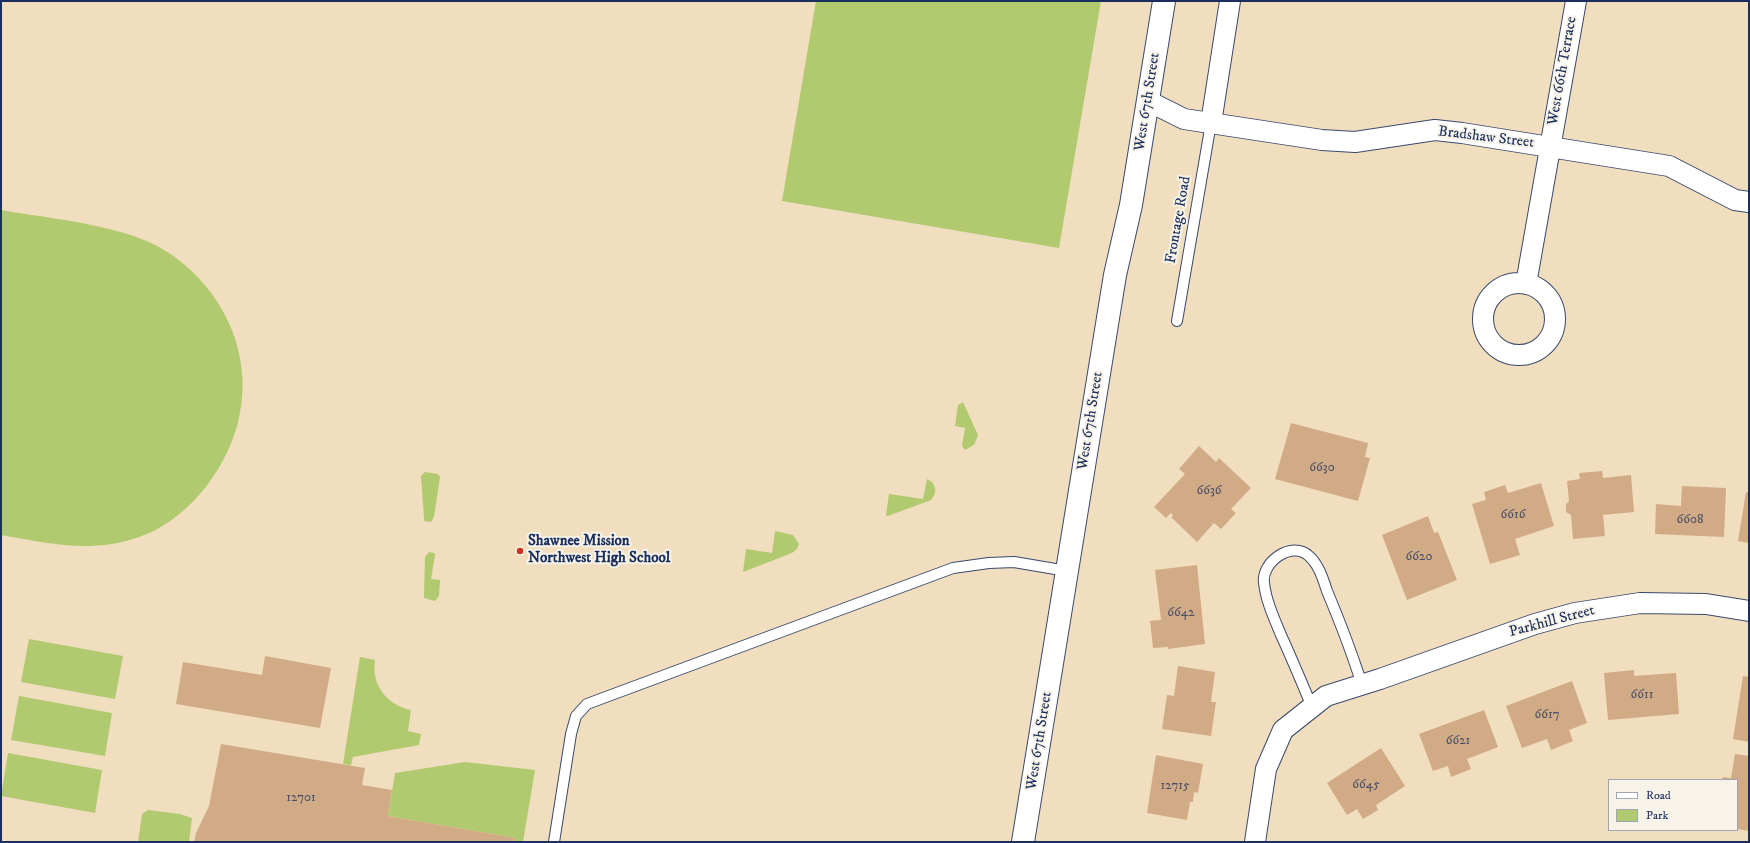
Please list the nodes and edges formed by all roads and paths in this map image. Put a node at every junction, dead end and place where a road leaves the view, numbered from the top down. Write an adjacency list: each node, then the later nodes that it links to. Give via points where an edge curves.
1 (1164, 1): 4 (street, West 67th Street)
2 (1230, 1): 5 (street)
3 (1576, 1): 6 (street, West 66th Terrace)
4 (1148, 101): 5 (street, Bradshaw Street, via 1184,119); 10 (street, West 67th Street, via 1131,205 1115,275)
5 (1211, 123): 6 (street, Bradshaw Street, via 1322,140 1355,142 1435,130); 9 (lane, Frontage Road)
6 (1550, 146): 7 (street, Bradshaw Street, via 1669,166 1735,200); 8 (street, West 66th Terrace)
7 (1749, 202)
8 (1526, 284)
9 (1177, 321)
10 (1067, 571): 14 (lane, via 1014,562 953,568 587,704 576,716 571,734); 15 (street, West 67th Street)
11 (1749, 611): 12 (street, Parkhill Street, via 1706,604 1640,603 1574,613 1535,624)
12 (1362, 685): 13 (street, via 1326,696); 13 (lane, via 1348,640 1317,566 1309,556 1297,550 1287,552 1269,565 1264,572 1264,582 1268,602)
13 (1312, 707): 16 (street, via 1283,730 1268,762)
14 (554, 842)
15 (1023, 842)
16 (1255, 842)

